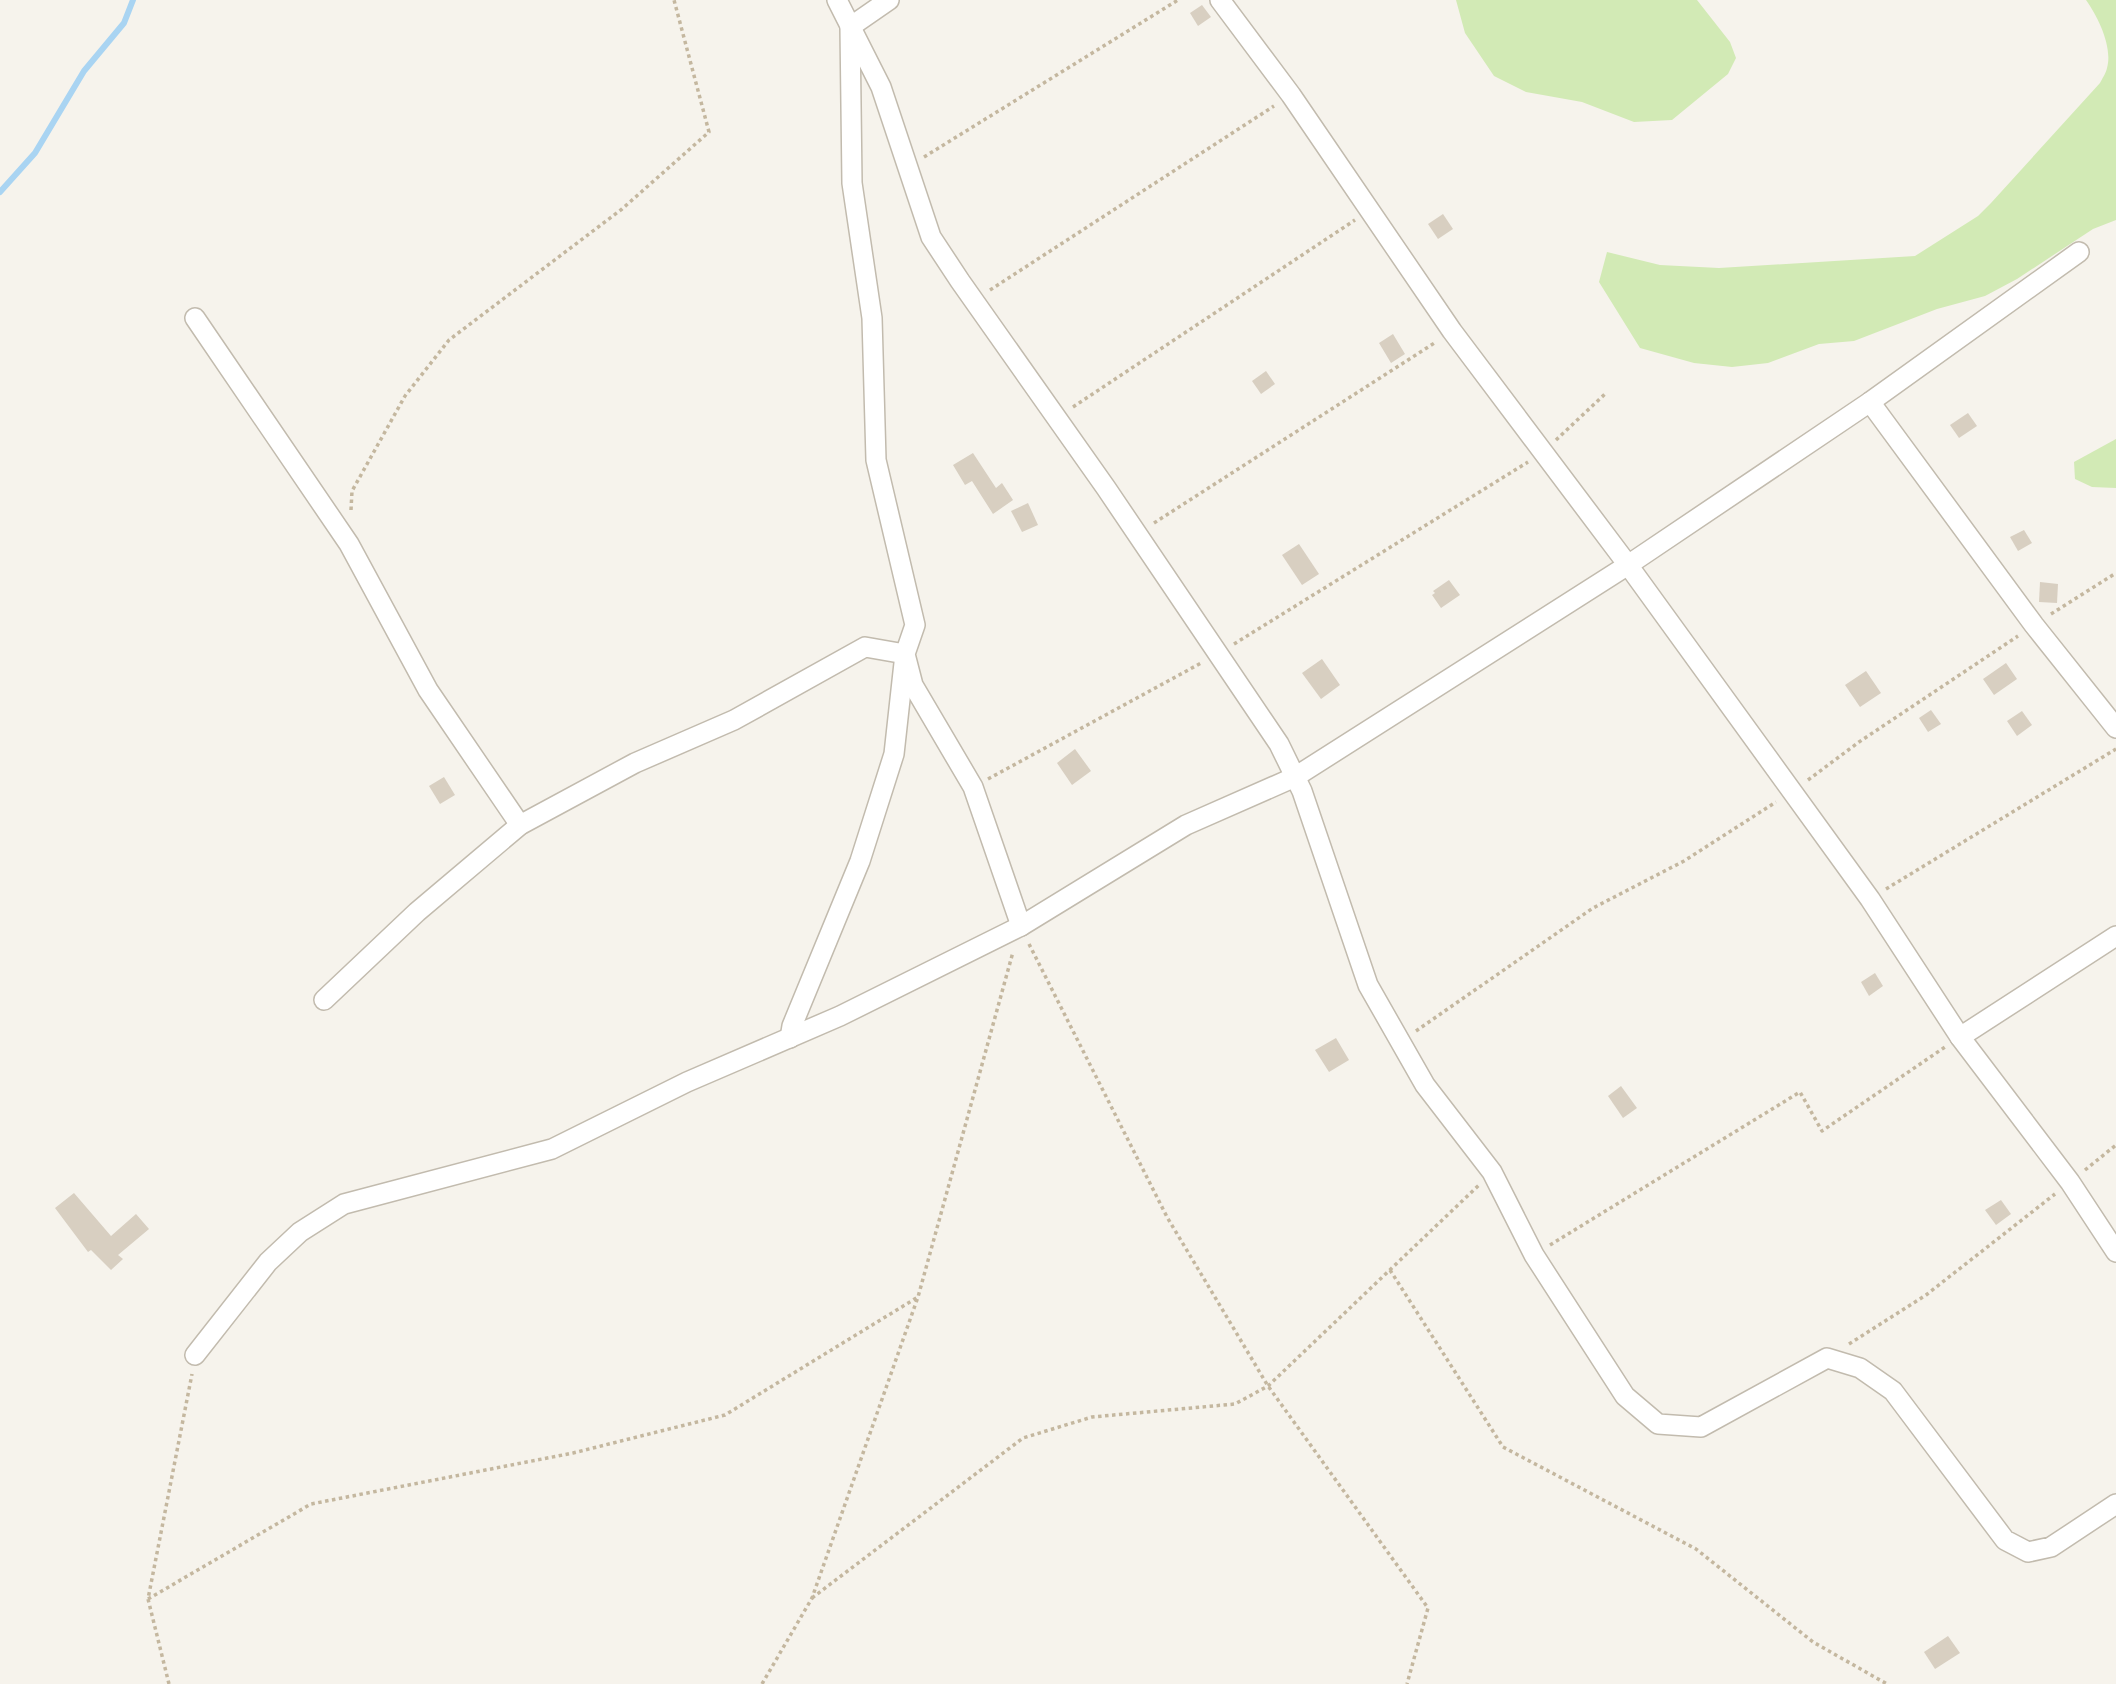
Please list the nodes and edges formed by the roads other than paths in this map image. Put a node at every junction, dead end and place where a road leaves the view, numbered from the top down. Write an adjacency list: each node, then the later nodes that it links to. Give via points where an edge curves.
1 (837, 0): 4 (street)
2 (889, 0): 4 (street)
3 (1220, 0): 8 (street, via 1291,95 1452,331)
4 (850, 27): 9 (street, via 852,183 872,318 876,460 915,625); 11 (street, via 881,87 931,237 1279,744)
5 (2079, 252): 7 (street)
6 (195, 318): 12 (street, via 349,544 428,690)
7 (1870, 402): 8 (street); 10 (street, via 2034,625)
8 (1628, 565): 11 (street); 16 (street, via 1870,899)
9 (905, 654): 12 (street, via 865,647 734,720 635,763); 13 (street, via 913,685 974,787); 17 (street, via 894,754 860,862)
10 (2116, 727)
11 (1295, 777): 13 (street, via 1186,825); 20 (street, via 1368,985 1425,1085 1492,1172 1534,1255 1625,1396 1658,1424 1702,1427 1827,1358 1860,1368 1892,1391 2005,1539 2028,1552 2051,1547)
12 (520, 825): 15 (street, via 417,912)
13 (1020, 926): 17 (street)
14 (2116, 936): 16 (street)
15 (324, 1000)
16 (1960, 1037): 18 (street, via 2070,1182)
17 (790, 1038): 19 (street, via 687,1082 552,1149 344,1204 299,1232 268,1262)
18 (2116, 1252)
19 (195, 1355)
20 (2116, 1504)

